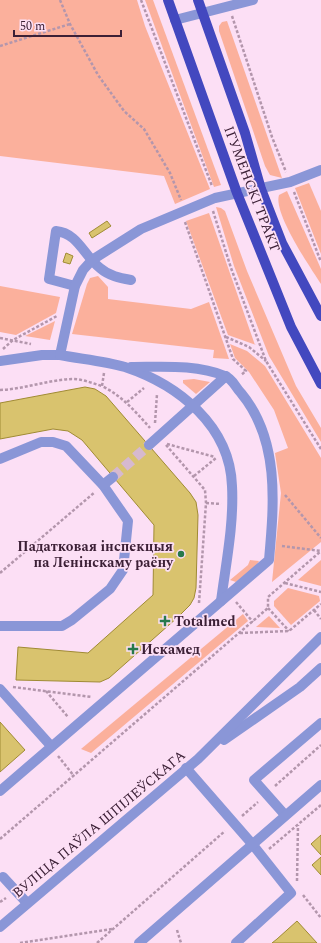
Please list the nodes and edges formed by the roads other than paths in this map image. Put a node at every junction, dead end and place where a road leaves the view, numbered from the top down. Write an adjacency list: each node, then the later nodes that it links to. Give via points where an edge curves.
1 (168, 0): 5 (main road, ІГУМЕНСКІ ТРАКТ)
2 (198, 0): 4 (main road, ІГУМЕНСКІ ТРАКТ)
3 (253, 0): 4 (street)
4 (202, 14): 5 (street); 7 (main road, ІГУМЕНСКІ ТРАКТ)
5 (175, 20): 8 (main road, ІГУМЕНСКІ ТРАКТ)
6 (321, 170): 7 (street, via 290,182)
7 (261, 189): 8 (street); 12 (main road, ІГУМЕНСКІ ТРАКТ, via 282,243)
8 (236, 193): 9 (street, via 215,198 141,229); 17 (main road, ІГУМЕНСКІ ТРАКТ, via 296,340)
9 (92, 260): 10 (street, via 99,268 117,278); 11 (street, via 83,270); 11 (street, via 83,248 64,232 56,231 49,279)
10 (131, 280)
11 (75, 286): 13 (street)
12 (321, 316)
13 (60, 355): 14 (street); 15 (street)
14 (0, 361)
15 (124, 367): 16 (street, via 204,369); 18 (street, via 168,387)
16 (226, 376): 18 (street); 23 (street, via 250,405 261,425 274,492 269,560)
17 (321, 384)
18 (194, 406): 19 (street); 23 (street, via 213,428 227,454 232,485 232,515)
19 (149, 445)
20 (0, 458): 22 (street, via 41,442 52,442 66,446)
21 (113, 477): 22 (street)
22 (103, 485): 24 (street, via 128,521 123,570 110,589 62,626)
23 (221, 601): 29 (street)
24 (0, 626)
25 (321, 637): 30 (street, ВУЛІЦА ПАЎЛА ШПІЛЕЎСКАГА)
26 (321, 668): 30 (street, ВУЛІЦА ПАЎЛА ШПІЛЕЎСКАГА, via 300,687)
27 (3, 690): 29 (street)
28 (321, 723): 34 (street, via 254,780)
29 (51, 746): 33 (street)
30 (198, 759): 31 (street, ВУЛІЦА ПАЎЛА ШПІЛЕЎСКАГА)
31 (186, 768): 35 (street); 37 (street, ВУЛІЦА ПАЎЛА ШПІЛЕЎСКАГА)
32 (321, 784): 34 (street)
33 (0, 791)
34 (286, 815): 35 (street)
35 (253, 845): 39 (street); 40 (street, via 291,893)
36 (3, 877): 37 (street)
37 (27, 904): 38 (street, ВУЛІЦА ПАЎЛА ШПІЛЕЎСКАГА)
38 (0, 927)
39 (139, 943)
40 (236, 943)

